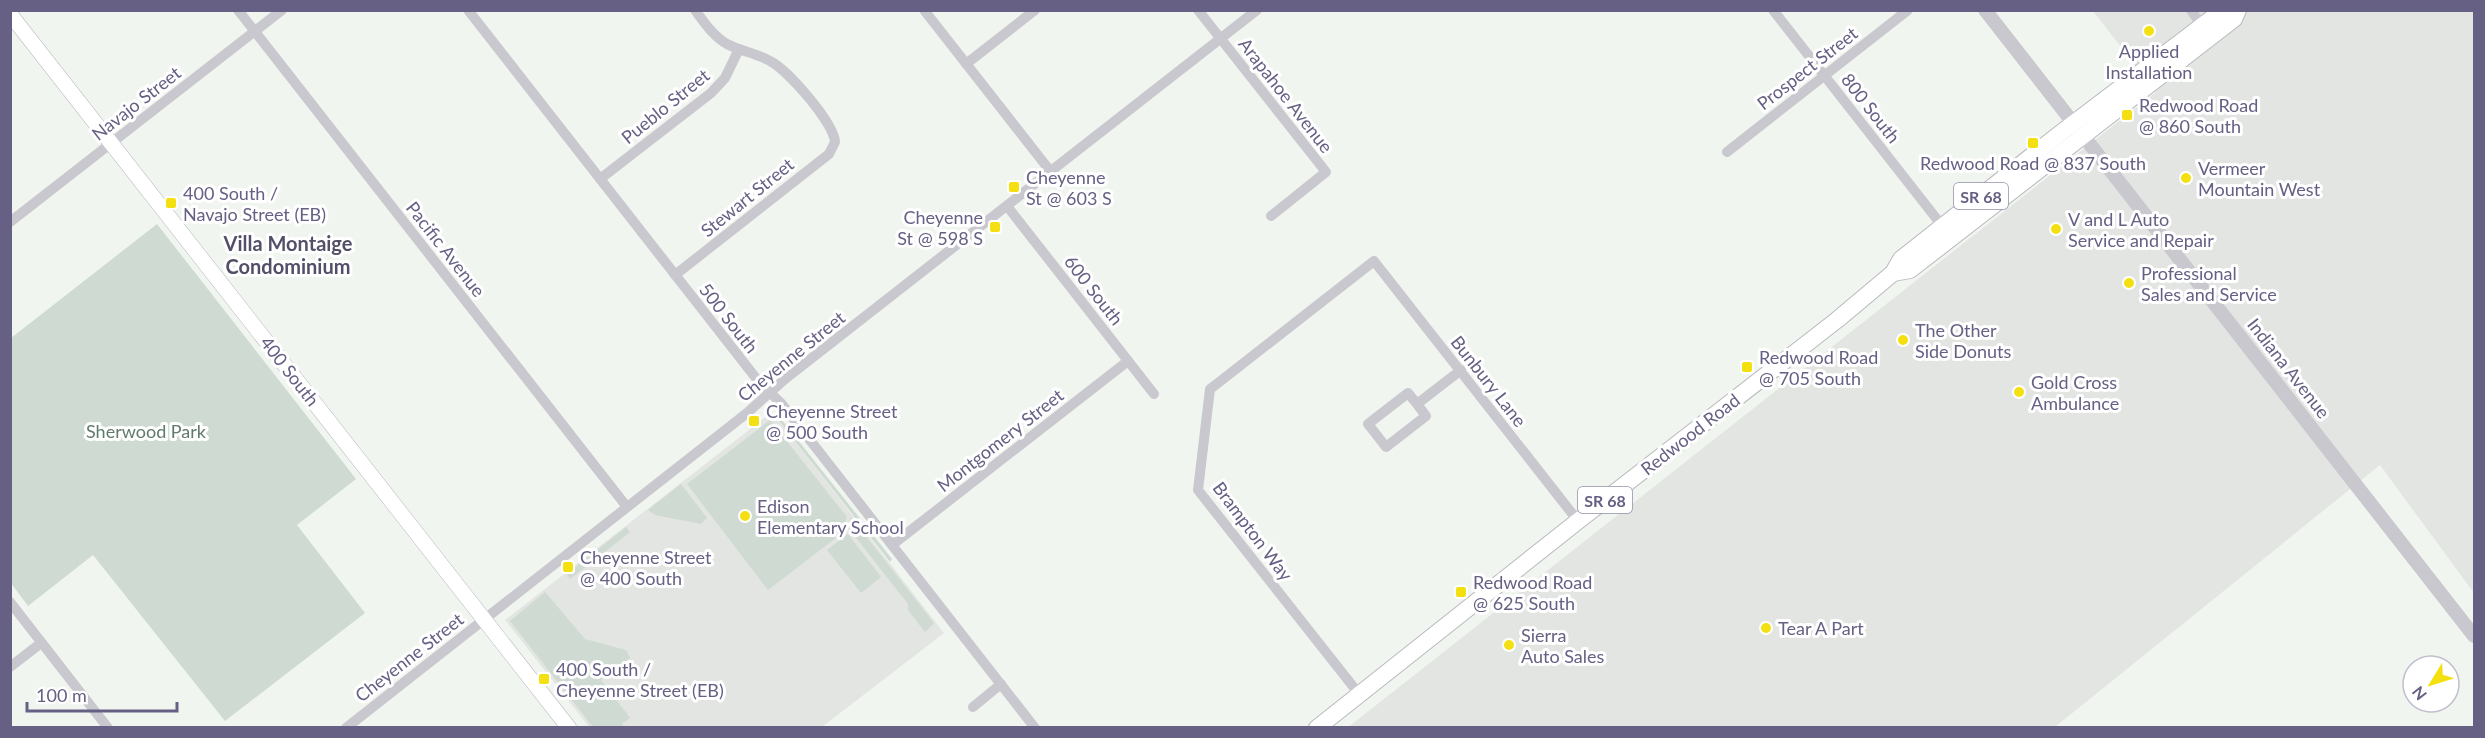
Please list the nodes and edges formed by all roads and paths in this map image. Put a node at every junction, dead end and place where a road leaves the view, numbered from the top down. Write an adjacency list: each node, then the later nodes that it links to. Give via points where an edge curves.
1 (238, 10): 16 (street, Pacific Avenue)
2 (282, 10): 16 (street, Navajo Street)
3 (468, 10): 25 (street, 500 South)
4 (695, 10): 18 (street, via 720,39)
5 (924, 10): 19 (street)
6 (1035, 10): 19 (street)
7 (1198, 10): 17 (street, Arapahoe Avenue)
8 (1257, 10): 17 (street, Cheyenne Street)
9 (1773, 10): 20 (street, 800 South)
10 (1908, 10): 20 (street, Prospect Street)
11 (1985, 10): 21 (street, Indiana Avenue)
12 (2191, 10): 15 (street)
13 (2238, 10): 21 (main road, Redwood Road / SR 68, via 2234,19)
14 (10, 14): 22 (main road, 400 South)
15 (2210, 17): 21 (main road, Redwood Road / SR 68)
16 (255, 31): 22 (street, Navajo Street); 38 (street, Pacific Avenue)
17 (1221, 39): 24 (street, Cheyenne Street); 27 (street, Arapahoe Avenue, via 1326,172)
18 (739, 49): 25 (street, Pueblo Street, via 725,78 711,93); 32 (street, Stewart Street, via 770,60 786,73 832,129 835,142 829,154)
19 (966, 64): 24 (street)
20 (1824, 76): 23 (street, Prospect Street); 29 (street, 800 South)
21 (2079, 130): 29 (main road, Redwood Road / SR 68); 31 (main road, Redwood Road / SR 68, via 1910,270); 43 (street, Indiana Avenue)
22 (112, 143): 28 (street, Navajo Street); 42 (main road, 400 South)
23 (1727, 152)
24 (1051, 172): 26 (street, Cheyenne Street)
25 (600, 179): 32 (street, 500 South)
26 (1007, 206): 33 (street, 600 South); 35 (street, Cheyenne Street)
27 (1271, 216)
28 (10, 222)
29 (1943, 227): 31 (main road, Redwood Road / SR 68, via 1901,259)
30 (1374, 261): 34 (street, Bunbury Lane); 47 (street, Brampton Way, via 1210,389 1198,490)
31 (1893, 273): 39 (main road, Redwood Road / SR 68)
32 (675, 275): 35 (street, 500 South)
33 (1128, 361): 36 (street, 600 South); 40 (street, Montgomery Street)
34 (1461, 370): 37 (street); 39 (street, Bunbury Lane)
35 (771, 393): 38 (street, Cheyenne Street); 40 (street, 500 South)
36 (1154, 394)
37 (1417, 404): 37 (street, via 1426,416 1386,447 1368,424 1408,393)
38 (627, 507): 42 (street, Cheyenne Street)
39 (1578, 520): 47 (main road, Redwood Road / SR 68)
40 (892, 545): 46 (street, 500 South)
41 (10, 602): 44 (street)
42 (484, 619): 50 (street, Cheyenne Street); 51 (main road, 400 South)
43 (2475, 636)
44 (42, 643): 45 (street); 49 (street)
45 (10, 667)
46 (1000, 684): 48 (street); 52 (street, 500 South)
47 (1359, 694): 53 (main road, Redwood Road / SR 68)
48 (973, 707)
49 (108, 728)
50 (346, 728)
51 (569, 728)
52 (1035, 728)
53 (1317, 728)

